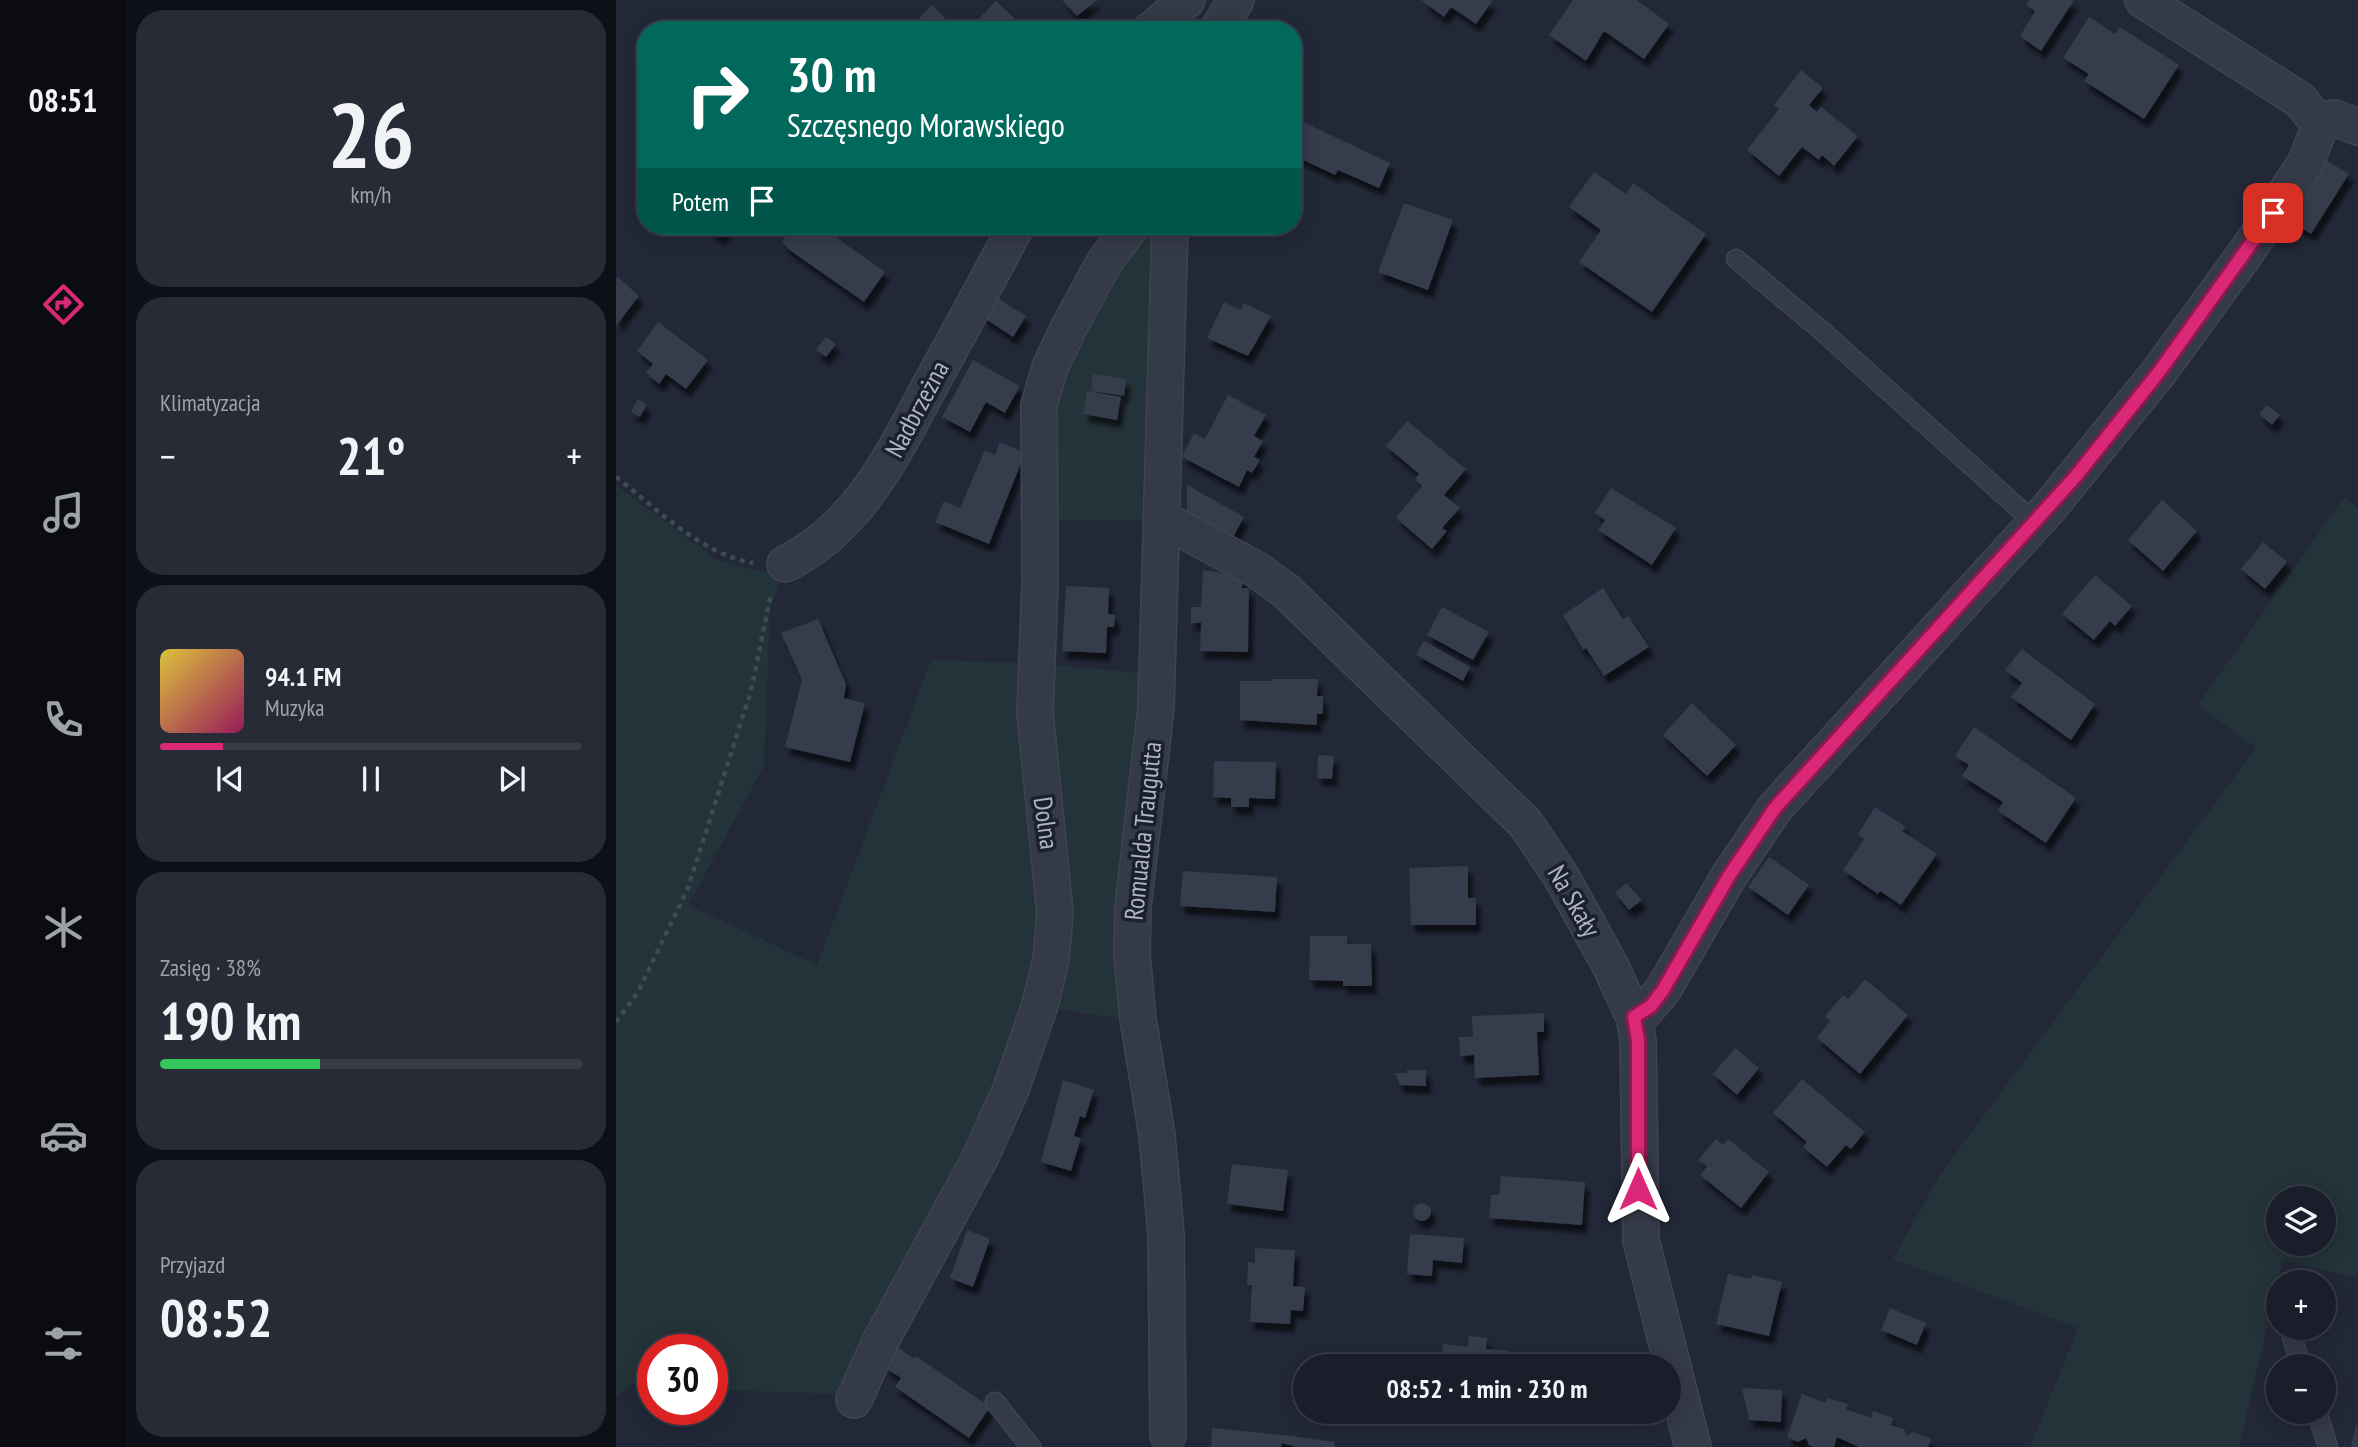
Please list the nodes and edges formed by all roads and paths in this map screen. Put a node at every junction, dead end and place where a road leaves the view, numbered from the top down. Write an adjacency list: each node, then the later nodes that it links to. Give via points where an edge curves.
1 (1236, 0): 5 (street)
2 (2143, 0): 6 (street, via 2300,100)
3 (1184, 1): 4 (street)
4 (1161, 21)
5 (1223, 21)
6 (2318, 122): 7 (street, via 2334,118); 14 (street, via 2305,164 2245,254 2159,372)
7 (2358, 127)
8 (1011, 235): 15 (street, Nadbrzeżna, via 896,452 870,492 823,542)
9 (1124, 235): 18 (street, Dolna, via 1069,327 1039,405 1035,713 1055,913 1051,959 1011,1089)
10 (1170, 235): 13 (street, Romualda Traugutta, via 1161,493)
11 (1737, 259): 14 (lane)
12 (616, 477): 15 (path, via 721,554 762,565)
13 (1164, 519): 16 (street, Na Skały, via 1286,591 1526,824 1562,878); 21 (street, Romualda Traugutta, via 1156,708 1133,907 1132,955 1166,1234)
14 (2035, 523): 16 (street, via 1775,808 1729,876 1663,990 1651,1006)
15 (785, 564): 17 (path, via 766,607 751,691 688,888 638,992)
16 (1634, 1017): 23 (street, Na Skały, via 1641,1240)
17 (616, 1022)
18 (854, 1400)
19 (995, 1402): 22 (lane)
20 (2321, 1424): 24 (lane)
21 (1168, 1435)
22 (1031, 1447)
23 (1693, 1447)
24 (2328, 1447)

